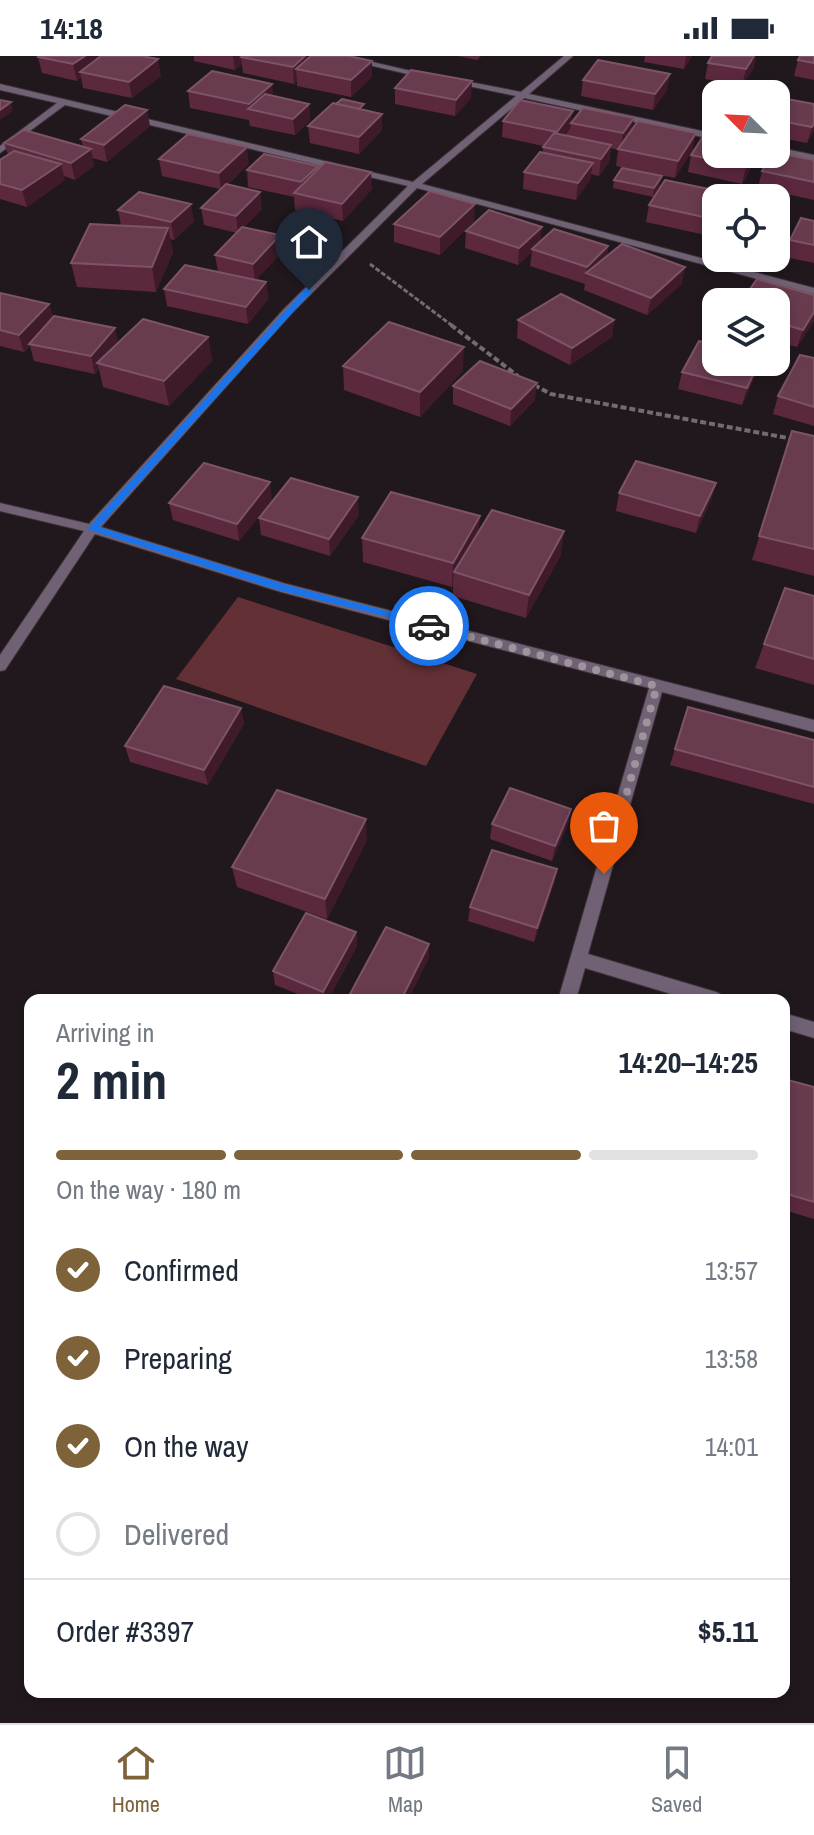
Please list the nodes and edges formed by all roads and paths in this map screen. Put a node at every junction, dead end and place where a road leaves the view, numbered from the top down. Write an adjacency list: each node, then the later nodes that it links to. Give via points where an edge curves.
1 (334, 56): 4 (street)
2 (569, 56): 4 (street)
3 (0, 87): 5 (street)
4 (523, 95): 6 (street); 10 (street)
5 (64, 102): 7 (street); 10 (street)
6 (702, 134)
7 (0, 150)
8 (790, 153): 9 (street)
9 (814, 158)
10 (415, 185): 11 (street); 12 (street)
11 (350, 249): 13 (path, via 505,370 551,394); 15 (street)
12 (814, 291)
13 (799, 440)
14 (0, 507): 15 (street)
15 (92, 529): 16 (street); 17 (street, via 281,587)
16 (0, 666)
17 (657, 686): 18 (street); 19 (street)
18 (814, 726)
19 (580, 959): 20 (street); 21 (street)
20 (569, 994)
21 (696, 994)
22 (790, 1023): 23 (street)
23 (814, 1030)

